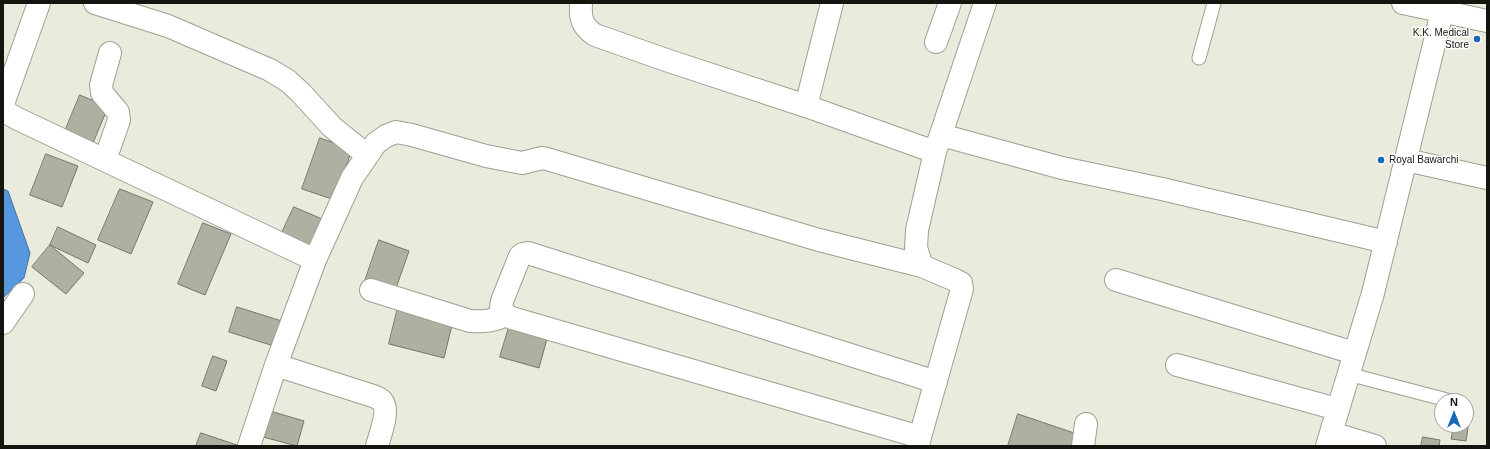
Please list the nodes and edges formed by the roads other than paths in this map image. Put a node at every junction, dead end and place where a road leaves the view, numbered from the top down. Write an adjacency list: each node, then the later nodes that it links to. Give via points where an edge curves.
1 (39, 3): 14 (street)
2 (95, 3): 17 (street, via 168,26 270,70 288,81 332,127)
3 (581, 3): 15 (street, via 585,28 595,35)
4 (832, 3): 15 (street)
5 (950, 3): 11 (street)
6 (985, 3): 16 (street)
7 (1214, 3): 13 (lane)
8 (1403, 3): 9 (street)
9 (1442, 12): 10 (street); 19 (street)
10 (1487, 21)
11 (936, 42)
12 (110, 53): 18 (street, via 100,85 102,93 118,112 119,120)
13 (1199, 58)
14 (4, 99): 18 (street, via 7,113)
15 (806, 106): 16 (street)
16 (938, 144): 21 (street, via 1162,189); 23 (street, via 917,230 916,248)
17 (367, 155): 22 (street, via 344,194); 23 (street, via 376,143 396,132 522,163 548,159 819,240)
18 (105, 160): 22 (street)
19 (1406, 160): 20 (street); 21 (street)
20 (1487, 178)
21 (1386, 242): 29 (street)
22 (315, 260): 30 (street)
23 (922, 266): 33 (street, via 956,280 961,283 962,289)
24 (1116, 280): 29 (street)
25 (370, 290): 27 (street, via 470,321 493,321)
26 (23, 294): 28 (street)
27 (506, 315): 33 (street, via 501,308 502,301 520,256 528,254); 38 (street)
28 (3, 323)
29 (1354, 353): 32 (street)
30 (276, 365): 39 (street); 40 (street, via 373,396 381,401 385,407 385,416)
31 (1177, 365): 35 (street)
32 (1348, 374): 34 (lane); 35 (street)
33 (936, 382): 38 (street)
34 (1434, 397)
35 (1337, 409): 37 (street)
36 (1086, 424): 41 (street)
37 (1329, 439): 42 (street)
38 (919, 442)
39 (249, 446)
40 (377, 446)
41 (1083, 446)
42 (1375, 446)

